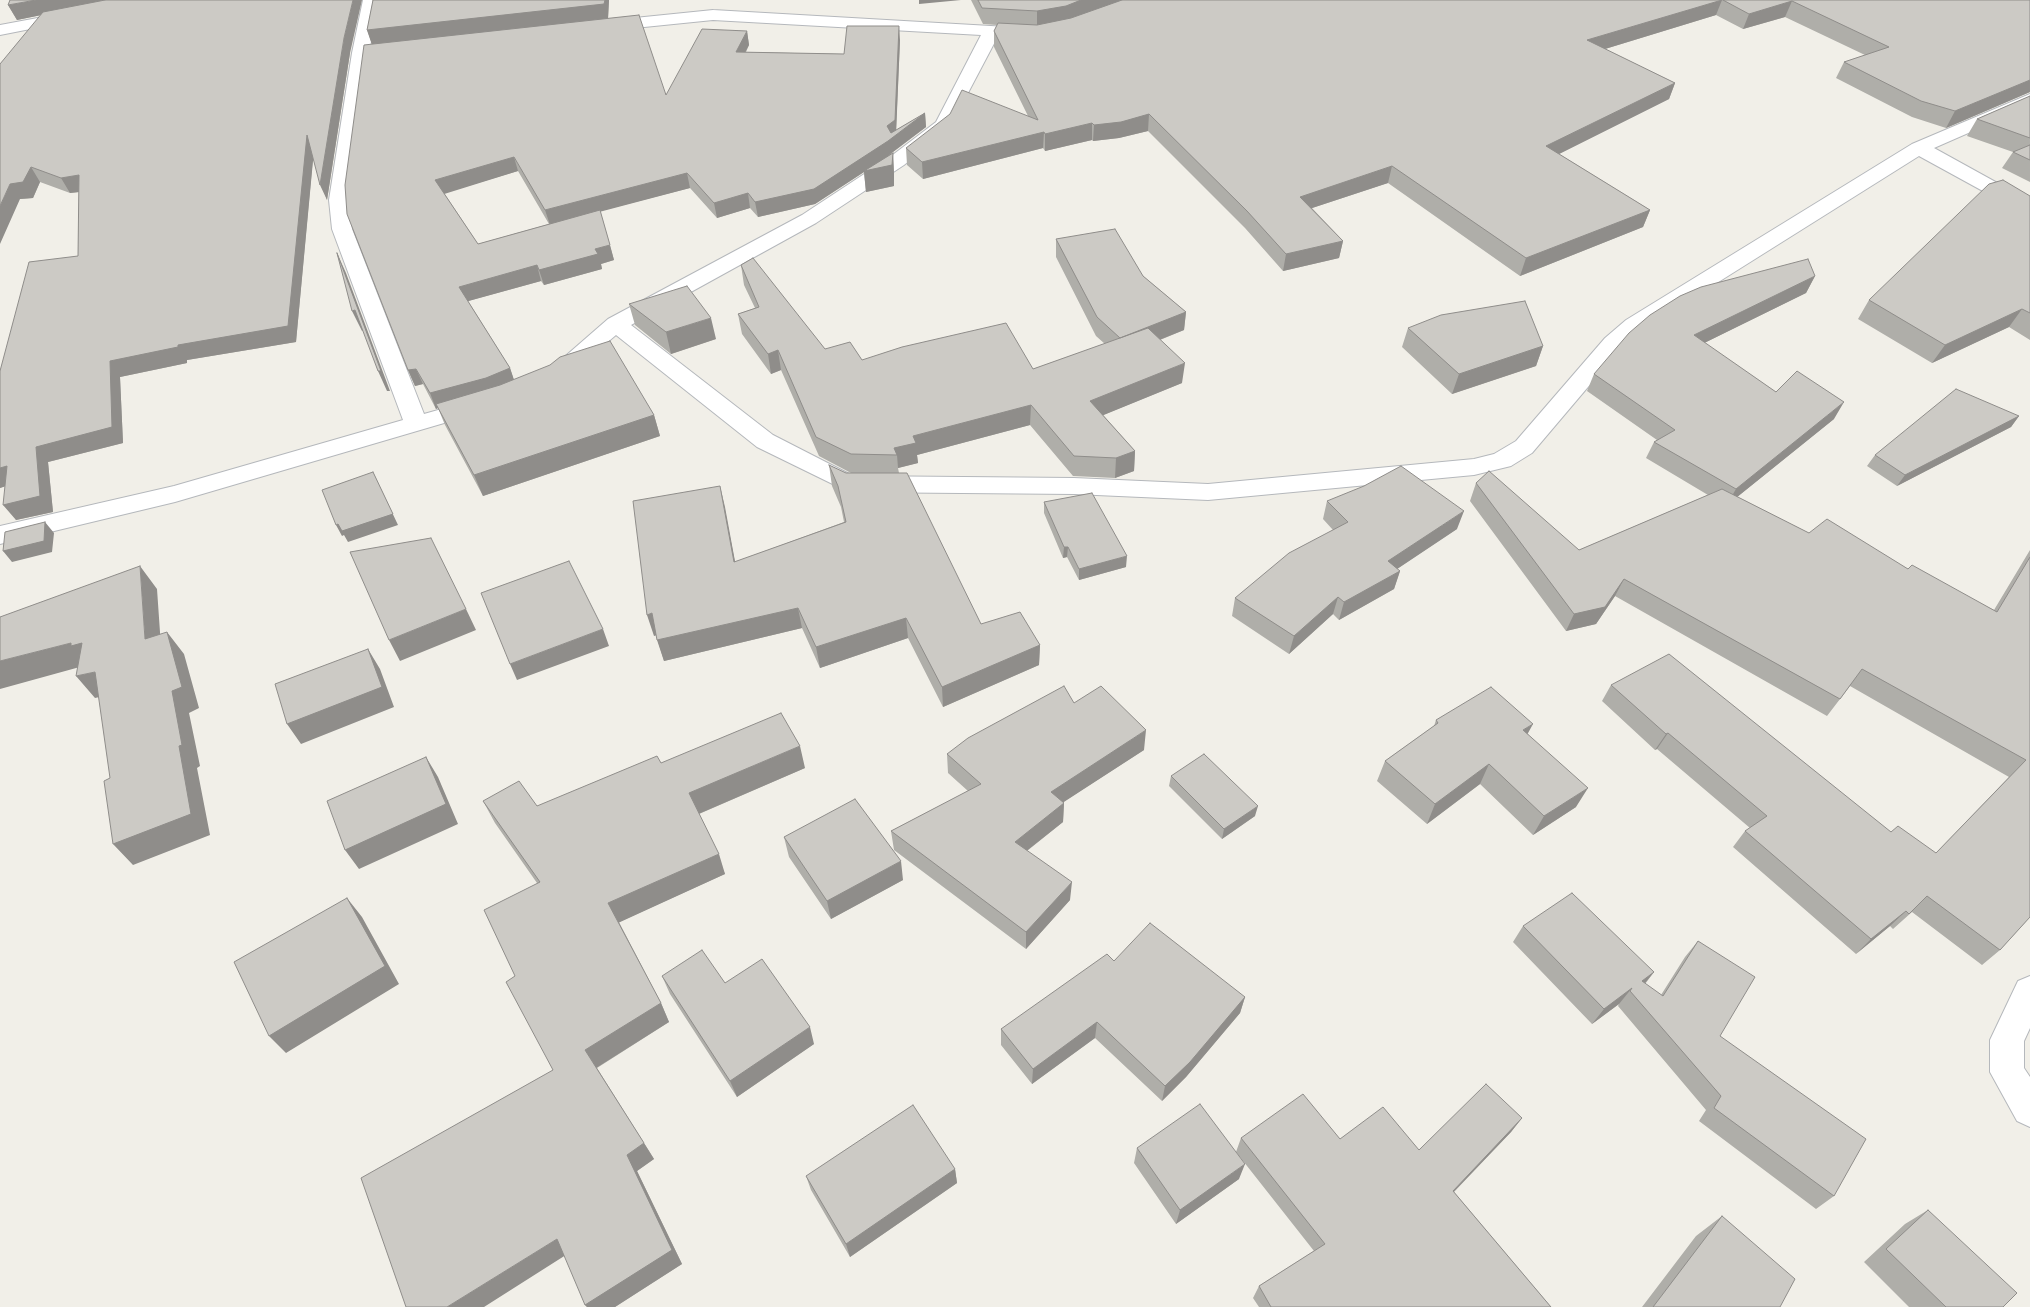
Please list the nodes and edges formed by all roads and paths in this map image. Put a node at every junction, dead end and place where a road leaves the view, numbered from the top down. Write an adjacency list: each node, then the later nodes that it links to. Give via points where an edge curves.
1 (371, 0): 10 (street)
2 (83, 14): 3 (street)
3 (44, 22): 5 (street); 8 (street)
4 (586, 28): 6 (street, via 713,15)
5 (0, 30)
6 (992, 31): 7 (street); 14 (street, via 943,125 913,149 809,219)
7 (1028, 34)
8 (25, 45)
9 (420, 46): 10 (street)
10 (360, 53): 17 (street, via 339,200 342,229)
11 (2030, 99): 12 (street)
12 (1919, 148): 13 (street); 14 (street, via 1634,325 1524,447 1502,460 1474,467 1208,492 1074,486 849,484 765,441)
13 (2030, 209)
14 (616, 324): 15 (street)
15 (540, 384)
16 (500, 400): 17 (street)
17 (416, 424): 18 (street, via 175,494)
18 (0, 535)
19 (2030, 992): 20 (street, via 2007,1040 2007,1072)
20 (2030, 1109)

